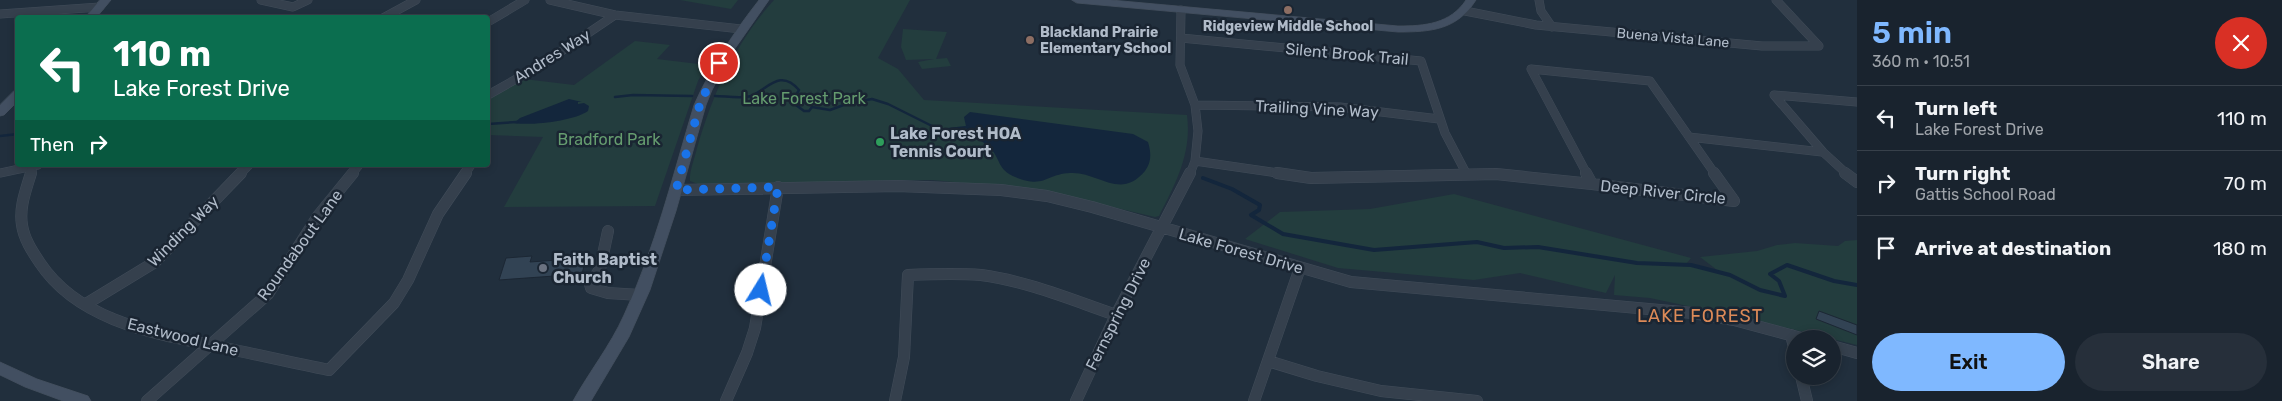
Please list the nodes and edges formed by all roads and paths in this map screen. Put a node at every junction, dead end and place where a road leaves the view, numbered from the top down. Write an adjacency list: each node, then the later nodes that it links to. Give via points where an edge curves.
1 (261, 0): 2 (street, via 292,8)
2 (308, 0)
3 (416, 0): 16 (street)
4 (525, 0): 18 (street)
5 (550, 0): 17 (street)
6 (764, 0): 20 (main road)
7 (1077, 0): 12 (street)
8 (1471, 0): 13 (main road)
9 (1539, 0): 19 (street, via 1541,11)
10 (1776, 0): 19 (street, Buena Vista Lane, via 1820,46 1762,46)
11 (103, 3): 14 (street); 15 (main road)
12 (1181, 10): 13 (main road, via 1398,29 1443,24); 21 (street, Fernspring Drive)
13 (1465, 11): 19 (street, Buena Vista Lane)
14 (0, 14)
15 (93, 15)
16 (388, 15)
17 (614, 15): 20 (street); 22 (street, Andres Way)
18 (490, 21)
19 (1552, 27)
20 (741, 29): 41 (main road, via 719,63 700,104)
21 (1181, 38): 25 (street, Fernspring Drive, via 1180,65); 27 (street, Silent Brook Trail, via 1421,61)
22 (490, 94)
23 (15, 97): 26 (main road)
24 (1857, 102): 29 (street, via 1774,95)
25 (1195, 105): 27 (street, Trailing Vine Way, via 1340,107); 30 (street, Fernspring Drive, via 1198,132)
26 (0, 112)
27 (1439, 118): 37 (street, Silent Brook Trail, via 1452,151)
28 (1689, 138): 29 (street); 39 (street, Deep River Circle, via 1734,200); 39 (street, Deep River Circle, via 1650,81 1531,70)
29 (1822, 152): 38 (street)
30 (1195, 161): 37 (street, Deep River Circle, via 1311,178); 42 (street, Fernspring Drive)
31 (31, 167): 36 (street)
32 (36, 167): 46 (street, Eastwood Lane, via 21,209 25,237 42,270)
33 (247, 167): 46 (street, Winding Way, via 161,257)
34 (357, 167): 49 (street, Roundabout Lane, via 318,216 268,294)
35 (470, 167): 49 (street, Eastwood Lane, via 438,214 394,303 329,370)
36 (0, 173)
37 (1466, 173): 39 (street, Deep River Circle)
38 (1857, 182)
39 (1592, 184)
40 (778, 187): 41 (street, Lake Forest Drive); 42 (street, Lake Forest Drive, via 898,186 1001,190 1048,196); 58 (street, via 755,328)
41 (676, 190): 45 (main road)
42 (1163, 228): 44 (street, Lake Forest Drive); 47 (street, Fernspring Drive)
43 (608, 231): 45 (street, via 600,270 590,284 591,288 608,293)
44 (1300, 268): 48 (street, Lake Forest Drive, via 1373,285 1692,313); 52 (street)
45 (640, 295): 57 (main road)
46 (86, 304): 49 (street, Eastwood Lane, via 132,327)
47 (1116, 315): 59 (street, via 1018,282 966,274 908,275 904,357); 60 (street, Fernspring Drive)
48 (1786, 334)
49 (211, 345): 56 (street, Roundabout Lane)
50 (1841, 349): 51 (street)
51 (1857, 353)
52 (1268, 361): 61 (street); 62 (street, via 1381,391)
53 (0, 368): 55 (main road)
54 (1803, 385): 63 (street)
55 (82, 401)
56 (147, 401)
57 (582, 401)
58 (726, 401)
59 (895, 401)
60 (1076, 401)
61 (1254, 401)
62 (1476, 401)
63 (1807, 401)

